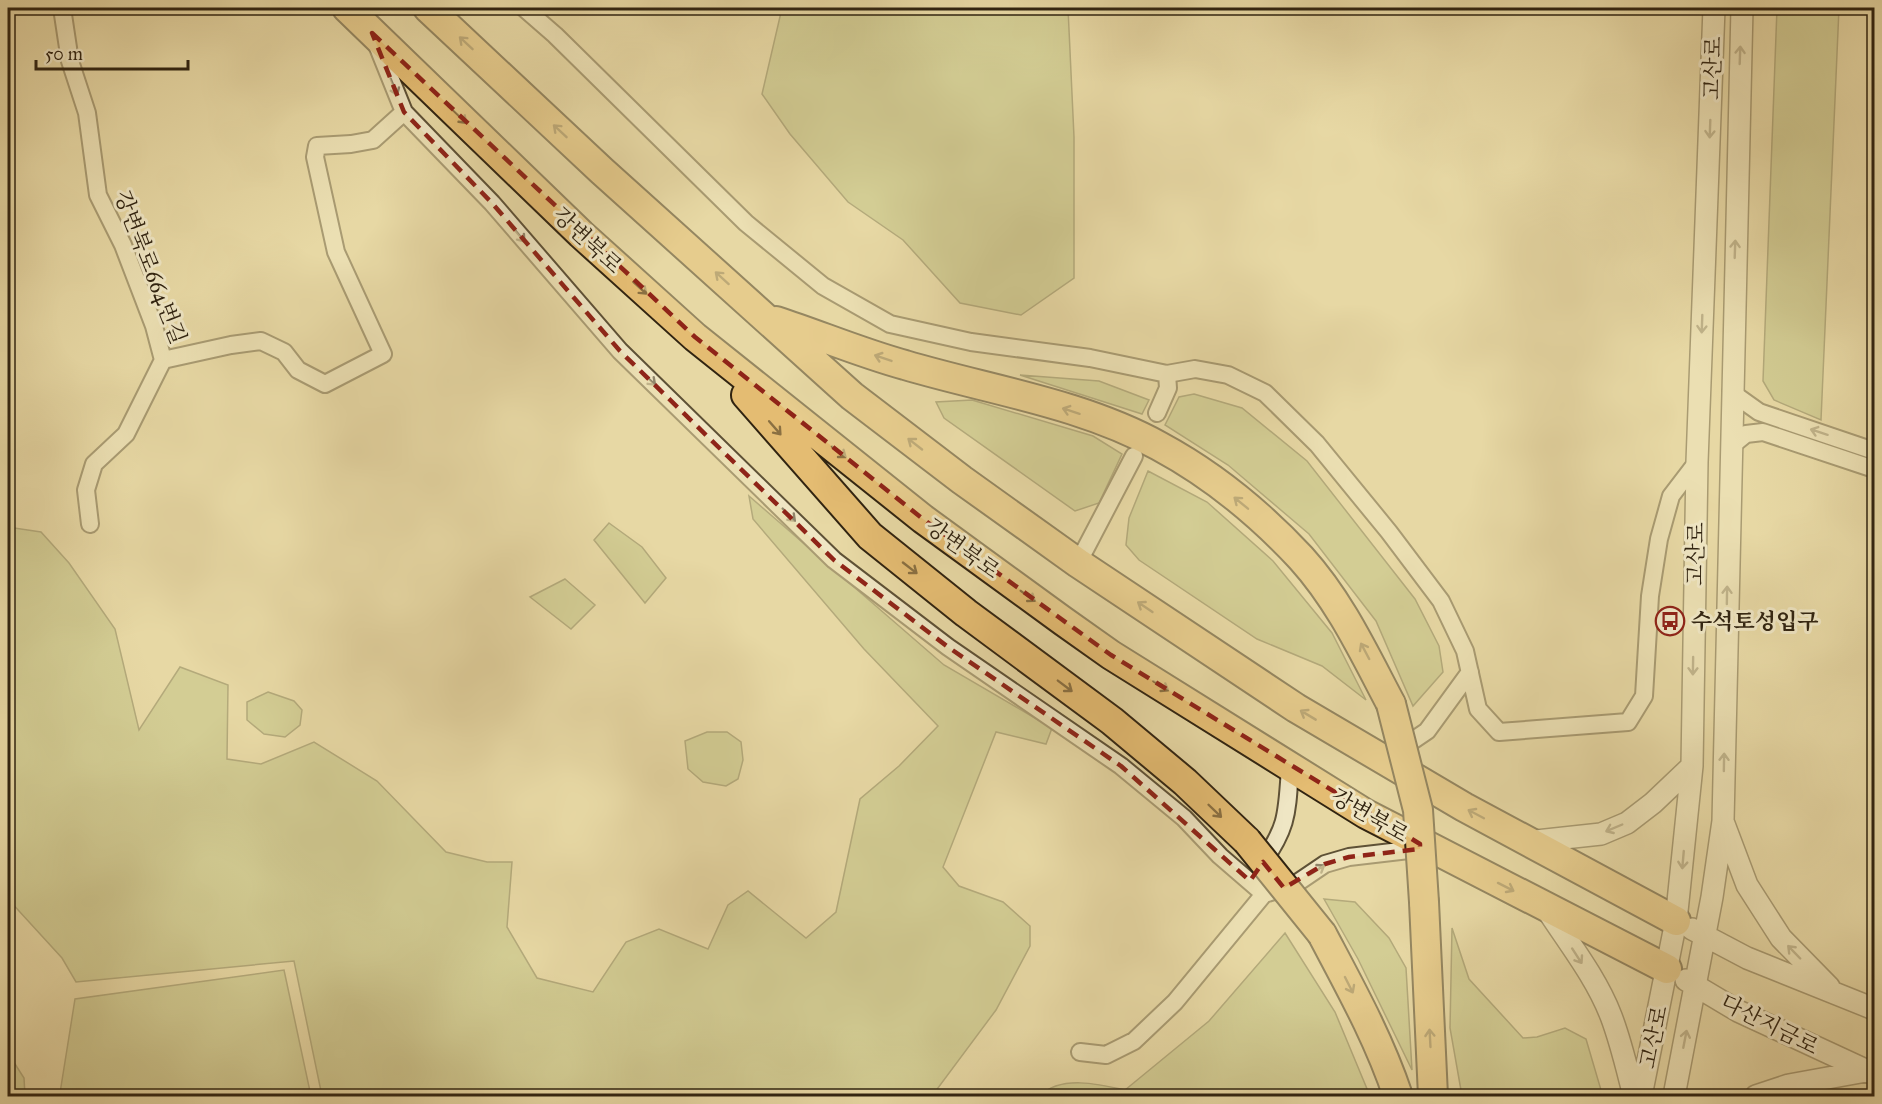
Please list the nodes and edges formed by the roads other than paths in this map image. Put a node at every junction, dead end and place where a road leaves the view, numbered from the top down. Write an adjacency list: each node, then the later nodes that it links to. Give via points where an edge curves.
1 (62, 8): 11 (street, 강변북로664번길, via 69,61 87,113 98,195 123,245)
2 (347, 8): 7 (highway, 강변북로)
3 (428, 8): 9 (highway, one-way to 3)
4 (524, 8): 12 (street, via 746,223 832,291 890,324 971,342 1090,358)
5 (1714, 8): 18 (street, 고산로, one-way to 18)
6 (1742, 8): 13 (street, 고산로, one-way to 6)
7 (372, 33): 8 (street, one-way to 8); 10 (highway, 강변북로, one-way to 10, via 581,234)
8 (404, 112): 11 (street, via 373,140 317,146 315,157 336,252 383,354 326,384 298,370 284,352 261,341); 29 (street, one-way to 29, via 492,203 620,351 834,560 948,647 1121,766 1184,818)
9 (765, 317): 21 (highway, one-way to 9, via 852,396); 41 (highway, one-way to 9, bridge, via 1418,810 1391,704 1364,649 1301,559 1253,512 1158,445 1055,405 902,364)
10 (695, 337): 25 (highway, 강변북로, one-way to 25, via 923,519 1063,621); 40 (highway, one-way to 40, bridge, via 870,536 1112,721 1247,841 1322,934 1370,1027)
11 (163, 360): 20 (street, 강변북로664번길, via 126,434 94,464 86,490)
12 (1167, 374): 14 (street, via 1168,388); 22 (street, via 1195,369 1228,375 1265,393 1317,444 1441,601 1465,651)
13 (1731, 392): 15 (street, 고산로); 16 (street, one-way to 13, via 1759,412)
14 (1157, 413)
15 (1730, 447): 19 (street, via 1746,434 1763,432); 26 (street, 고산로, one-way to 15)
16 (1875, 451)
17 (1134, 456): 21 (street)
18 (1697, 462): 22 (street, via 1671,496 1659,539 1650,596 1644,696 1628,722 1499,732 1478,709); 24 (street, 고산로, one-way to 24)
19 (1875, 469)
20 (90, 524)
21 (1078, 562): 23 (highway, one-way to 21)
22 (1470, 672): 23 (street, via 1427,731)
23 (1382, 761): 27 (highway, one-way to 23)
24 (1692, 766): 27 (street, one-way to 27, via 1627,823 1601,834); 32 (street, 고산로, one-way to 32)
25 (1290, 767): 28 (highway, 강변북로); 29 (street, via 1287,816 1277,844)
26 (1723, 821): 33 (street, 고산로); 36 (street, one-way to 26, via 1781,938 1747,885)
27 (1527, 842): 32 (highway)
28 (1428, 848): 30 (street, one-way to 28, via 1294,885 1325,864 1349,857); 31 (highway, 강변북로, one-way to 31)
29 (1250, 881): 30 (street)
30 (1264, 894): 38 (street, via 1174,1002 1134,1041 1106,1055)
31 (1545, 907): 34 (highway, 강변북로); 42 (street, one-way to 42, via 1610,1014)
32 (1676, 921): 33 (street); 34 (street, 고산로)
33 (1704, 936): 35 (street, 고산로); 36 (street)
34 (1667, 969): 35 (street, 다산지금로); 43 (street, 고산로)
35 (1695, 985): 39 (street, 다산지금로, via 1738,1011); 44 (street, 고산로, one-way to 35)
36 (1835, 993): 37 (street)
37 (1875, 1010)
38 (1080, 1052)
39 (1870, 1073): 45 (street, via 1789,1086)
40 (1398, 1096)
41 (1433, 1096)
42 (1634, 1096)
43 (1641, 1096)
44 (1674, 1096)
45 (1756, 1096)

